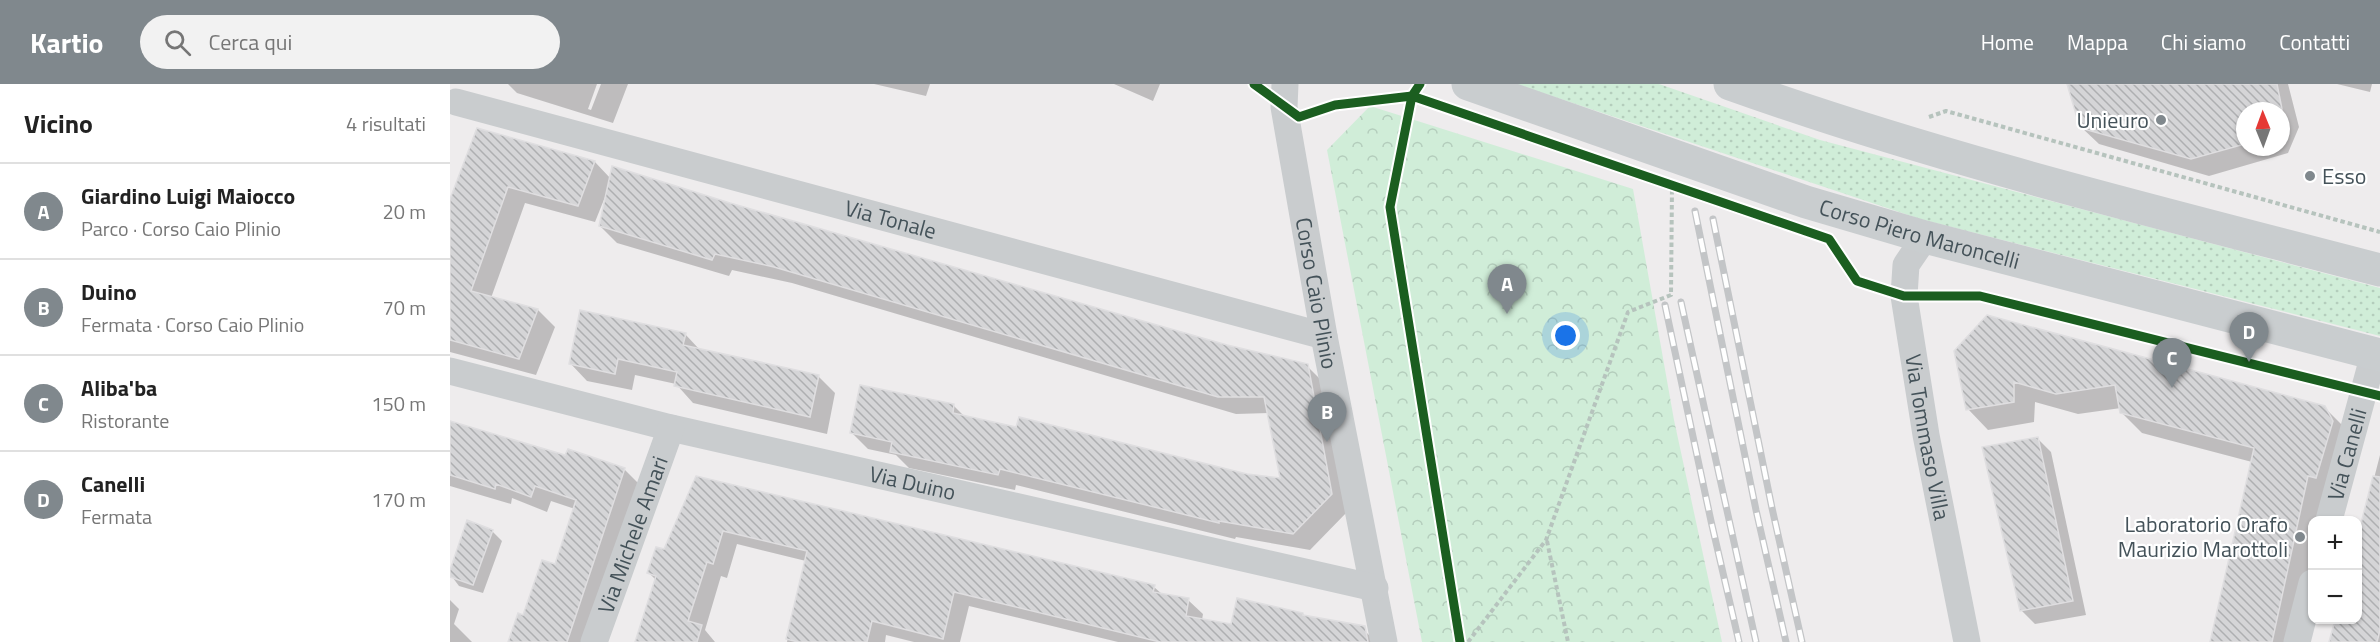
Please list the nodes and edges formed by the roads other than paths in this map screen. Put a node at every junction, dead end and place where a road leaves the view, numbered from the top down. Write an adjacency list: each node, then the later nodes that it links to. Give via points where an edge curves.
1 (1285, 84): 7 (street, Corso Caio Plinio, via 1284,107)
2 (1468, 84): 5 (main road, Corso Piero Maroncelli, via 1806,202)
3 (1730, 84): 6 (main road, via 2006,173)
4 (456, 101): 7 (street, Via Tonale)
5 (1925, 237): 8 (main road, Corso Piero Maroncelli); 16 (street, Via Tommaso Villa, via 1906,265 1904,296 1926,435)
6 (2380, 270)
7 (1324, 336): 12 (street, Corso Caio Plinio)
8 (2377, 354): 11 (street, Via Canelli)
9 (450, 371): 10 (street, Via Duino)
10 (671, 428): 12 (street, Via Duino); 14 (street, Via Michele Amari)
11 (2330, 516)
12 (1375, 588): 15 (street, Corso Caio Plinio)
13 (2308, 601): 17 (street)
14 (594, 642)
15 (1384, 642)
16 (1967, 642)
17 (2297, 642)

